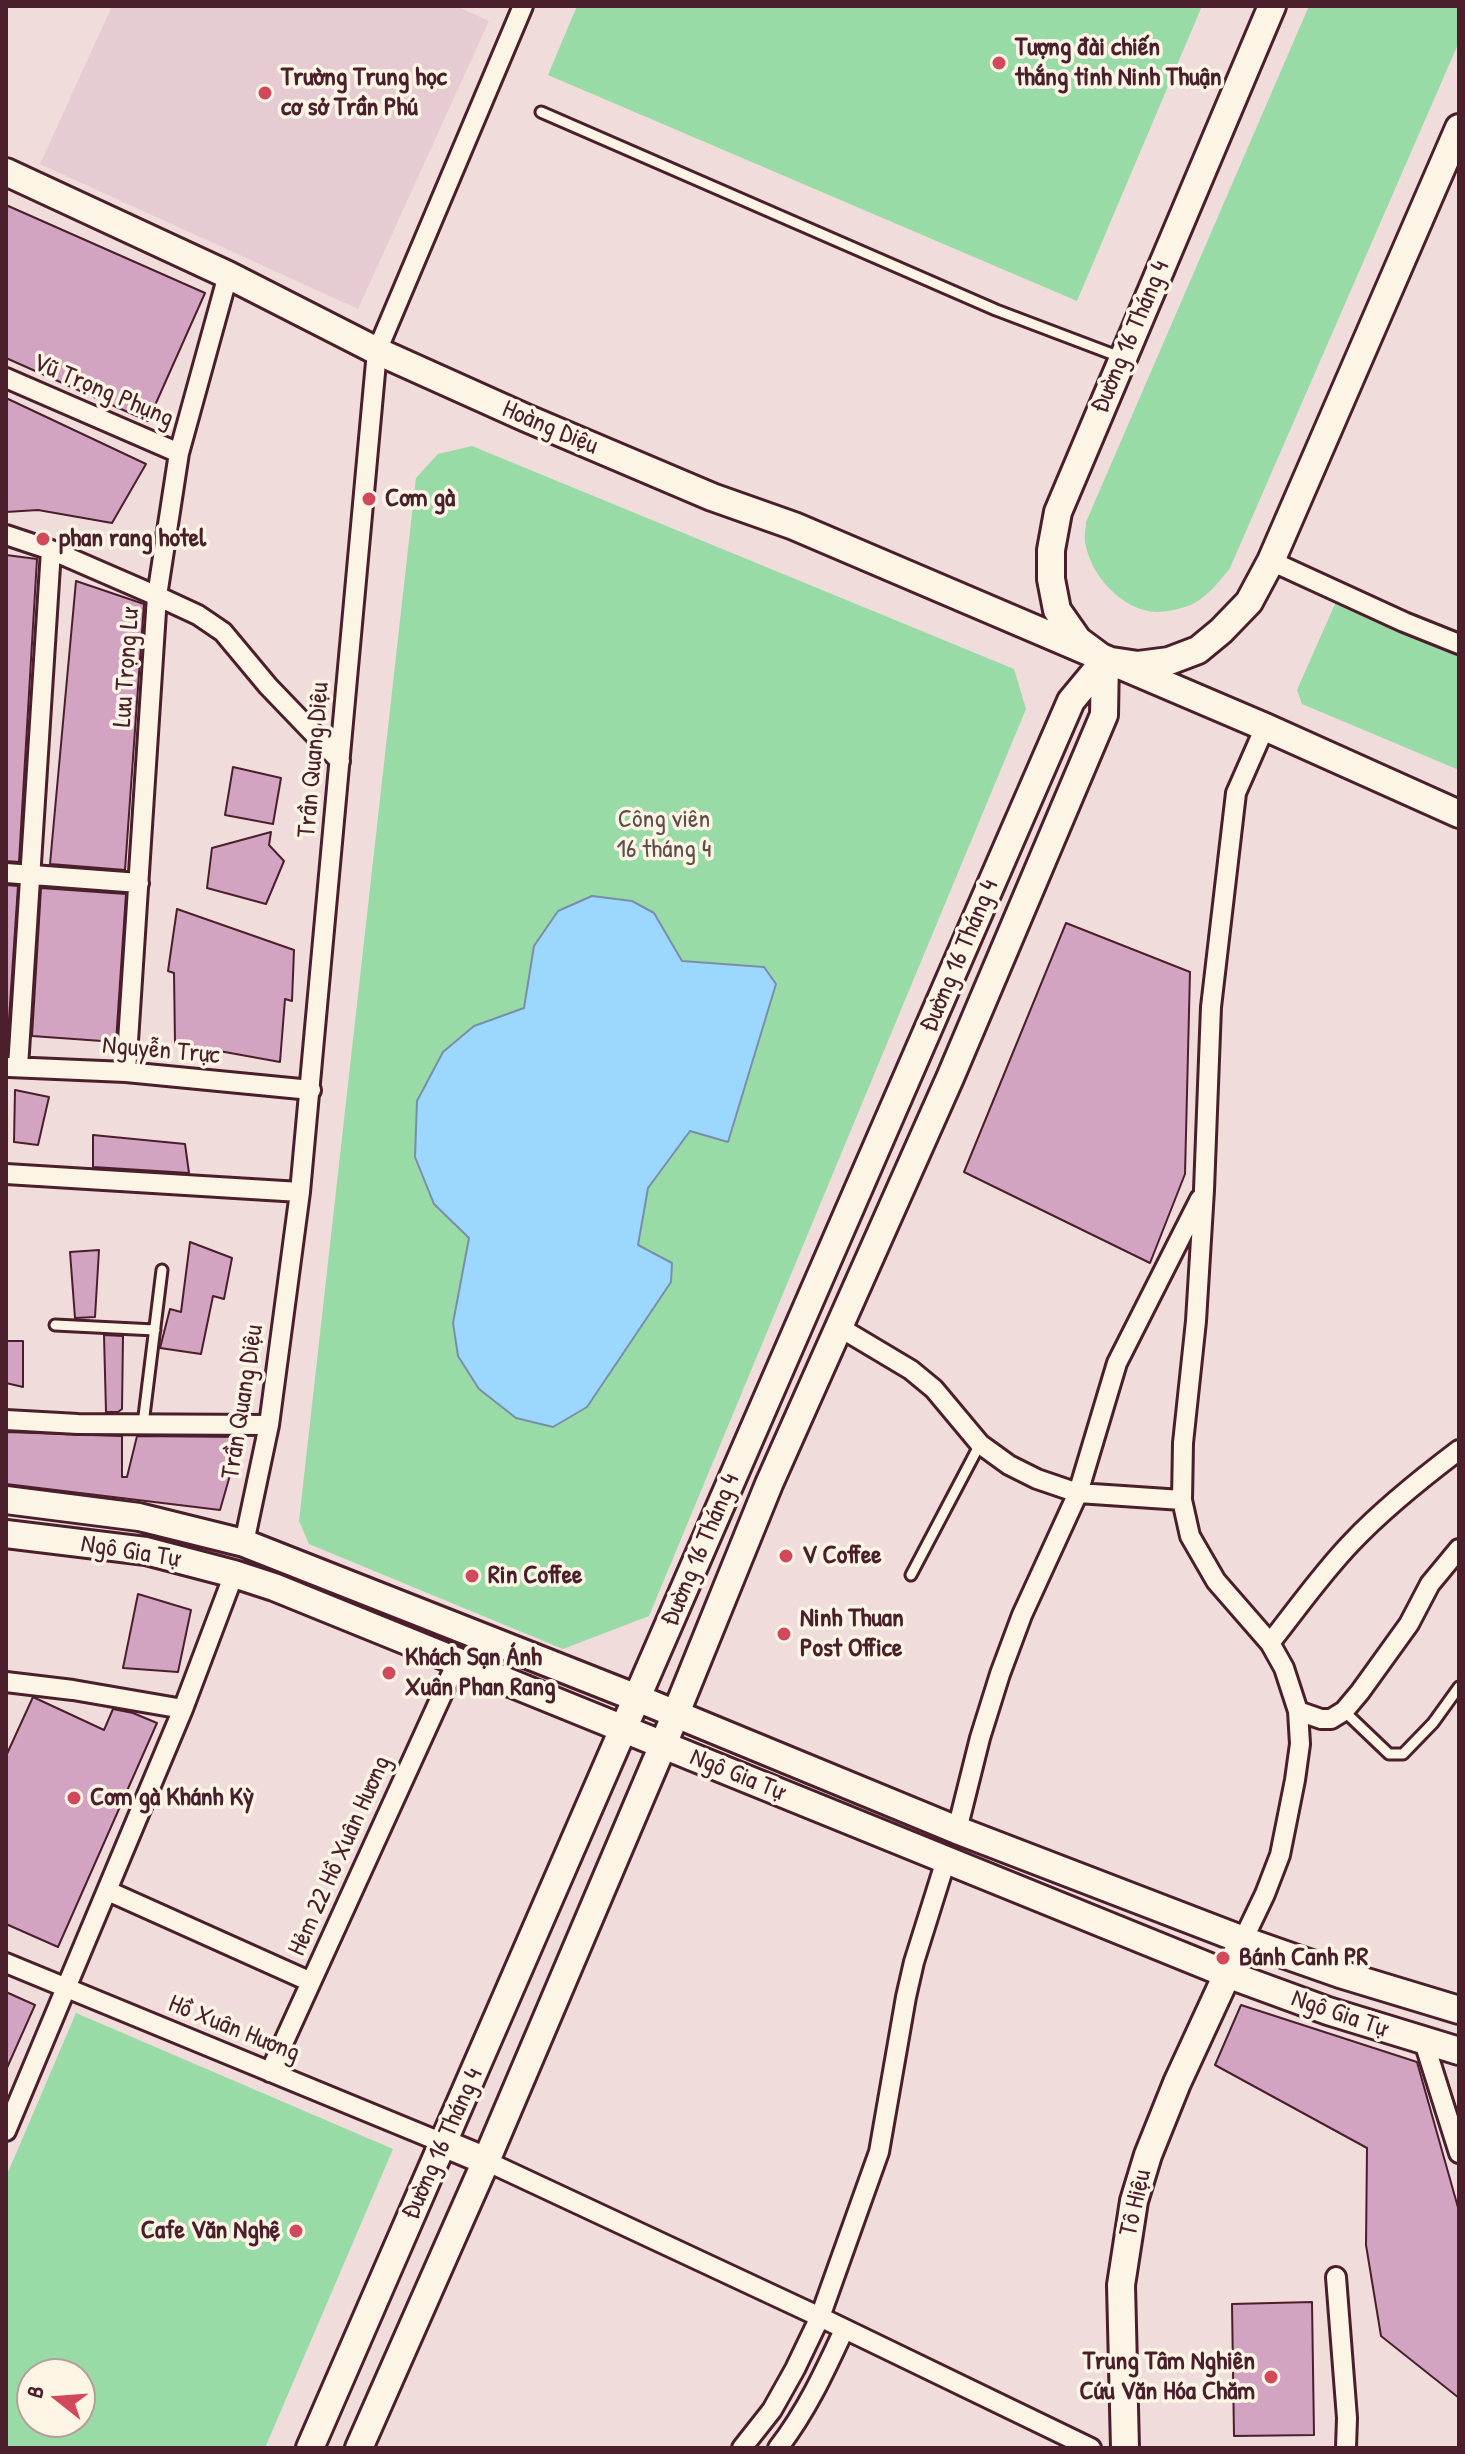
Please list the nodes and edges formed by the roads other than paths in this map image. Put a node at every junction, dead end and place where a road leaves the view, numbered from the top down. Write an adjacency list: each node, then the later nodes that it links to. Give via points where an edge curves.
1 (523, 6): 7 (street, Trần Quang Diệu)
2 (1272, 6): 8 (main road, Đường 16 Tháng 4)
3 (541, 112): 8 (lane, via 996,310)
4 (1459, 128): 13 (main road)
5 (6, 172): 6 (main road, Hoàng Diệu)
6 (228, 275): 7 (main road, Hoàng Diệu); 10 (street, Lưu Trọng Lư)
7 (377, 351): 16 (main road, Hoàng Diệu, via 583,443 794,526); 18 (street, Trần Quang Diệu)
8 (1122, 358): 16 (main road, Đường 16 Tháng 4, via 1058,512 1051,550 1057,610 1078,640)
9 (6, 378): 10 (street, Vũ Trọng Phụng)
10 (179, 453): 14 (street, Lưu Trọng Lư)
11 (6, 535): 12 (street)
12 (51, 550): 14 (street); 21 (street)
13 (1271, 561): 15 (street); 16 (main road, via 1249,602 1198,650 1138,665)
14 (157, 596): 18 (street, via 223,632); 22 (street, Lưu Trọng Lư)
15 (1459, 644)
16 (1105, 660): 17 (main road, Hoàng Diệu); 23 (main road, Đường 16 Tháng 4, via 1071,701); 26 (main road, Đường 16 Tháng 4, via 1104,715)
17 (1265, 727): 19 (main road, Hoàng Diệu); 29 (street, via 1236,793 1211,1007)
18 (340, 761): 27 (street, Trần Quang Diệu)
19 (1459, 814)
20 (6, 873): 21 (street)
21 (30, 876): 22 (street); 24 (street)
22 (139, 883): 25 (street, Lưu Trọng Lư)
23 (914, 1063): 26 (main road); 31 (main road, Đường 16 Tháng 4)
24 (12, 1067): 25 (street, Nguyễn Trực)
25 (126, 1072): 27 (street, Nguyễn Trực)
26 (950, 1078): 32 (main road, Đường 16 Tháng 4)
27 (311, 1090): 30 (street, Trần Quang Diệu)
28 (6, 1174): 30 (street)
29 (1204, 1190): 44 (street, via 1117,1363); 46 (street)
30 (300, 1192): 39 (street, Trần Quang Diệu)
31 (851, 1206): 32 (main road); 42 (main road, Đường 16 Tháng 4)
32 (886, 1219): 35 (main road, Đường 16 Tháng 4)
33 (162, 1270): 36 (lane)
34 (55, 1325): 36 (lane)
35 (839, 1327): 40 (street, via 934,1389); 43 (main road, Đường 16 Tháng 4)
36 (155, 1330): 38 (lane)
37 (6, 1420): 38 (street)
38 (143, 1424): 39 (street)
39 (269, 1425): 48 (street, Trần Quang Diệu)
40 (980, 1444): 44 (street, via 1023,1472); 51 (lane)
41 (1459, 1450): 52 (street, via 1353,1541)
42 (735, 1471): 43 (main road); 56 (main road, Đường 16 Tháng 4)
43 (769, 1484): 60 (main road, Đường 16 Tháng 4)
44 (1078, 1493): 46 (street); 63 (street, via 1000,1674)
45 (6, 1500): 48 (main road, Ngô Gia Tự, via 139,1517)
46 (1182, 1500): 52 (street, via 1202,1559)
47 (6, 1534): 50 (main road, Ngô Gia Tự, via 146,1551)
48 (244, 1543): 50 (main road); 56 (main road, Ngô Gia Tự)
49 (1459, 1549): 59 (street)
50 (234, 1574): 53 (main road, Ngô Gia Tự); 57 (street)
51 (911, 1575)
52 (1270, 1643): 58 (street)
53 (457, 1662): 61 (main road, Ngô Gia Tự); 69 (street, Hẻm 22 Hồ Xuân Hương)
54 (6, 1682): 57 (street)
55 (1459, 1687): 59 (lane, via 1403,1754 1389,1754)
56 (637, 1698): 60 (main road, Ngô Gia Tự); 61 (main road, Đường 16 Tháng 4)
57 (183, 1709): 65 (street)
58 (1298, 1711): 59 (street, via 1321,1719); 66 (street, via 1300,1744 1280,1855)
59 (1344, 1711)
60 (676, 1714): 62 (main road, Đường 16 Tháng 4); 63 (main road, Ngô Gia Tự)
61 (623, 1729): 62 (main road, Ngô Gia Tự); 77 (main road, Đường 16 Tháng 4)
62 (663, 1745): 64 (main road, Ngô Gia Tự); 79 (main road, Đường 16 Tháng 4)
63 (957, 1830): 64 (main road); 66 (main road, Ngô Gia Tự)
64 (946, 1860): 68 (main road, Ngô Gia Tự); 81 (street, via 911,1974 879,2152)
65 (108, 1891): 69 (street); 70 (street)
66 (1243, 1940): 68 (main road, Tô Hiệu); 71 (main road, Ngô Gia Tự)
67 (6, 1963): 70 (street, Hồ Xuân Hương)
68 (1227, 1974): 73 (main road, Ngô Gia Tự); 94 (main road, Tô Hiệu, via 1177,2083 1134,2201 1121,2285)
69 (311, 1982): 75 (street, Hẻm 22 Hồ Xuân Hương)
70 (68, 1988): 75 (street, Hồ Xuân Hương); 76 (street)
71 (1433, 2003): 72 (main road, Ngô Gia Tự); 73 (main road)
72 (1459, 2010)
73 (1424, 2042): 74 (main road, Ngô Gia Tự); 78 (street)
74 (1459, 2051)
75 (270, 2072): 77 (street, Hồ Xuân Hương)
76 (6, 2131)
77 (443, 2143): 79 (main road); 84 (main road, Đường 16 Tháng 4)
78 (1459, 2153)
79 (486, 2161): 81 (street); 86 (main road, Đường 16 Tháng 4)
80 (1336, 2277): 95 (street)
81 (820, 2317): 82 (street); 83 (street)
82 (844, 2330): 85 (street); 93 (street)
83 (795, 2369): 85 (street); 87 (street)
84 (341, 2377): 86 (main road); 89 (main road, Đường 16 Tháng 4)
85 (820, 2383): 88 (street)
86 (382, 2396): 90 (main road, Đường 16 Tháng 4)
87 (772, 2410): 88 (street); 91 (street)
88 (795, 2426): 92 (street)
89 (310, 2448)
90 (359, 2448)
91 (742, 2448)
92 (778, 2448)
93 (1091, 2448)
94 (1125, 2448)
95 (1346, 2448)

